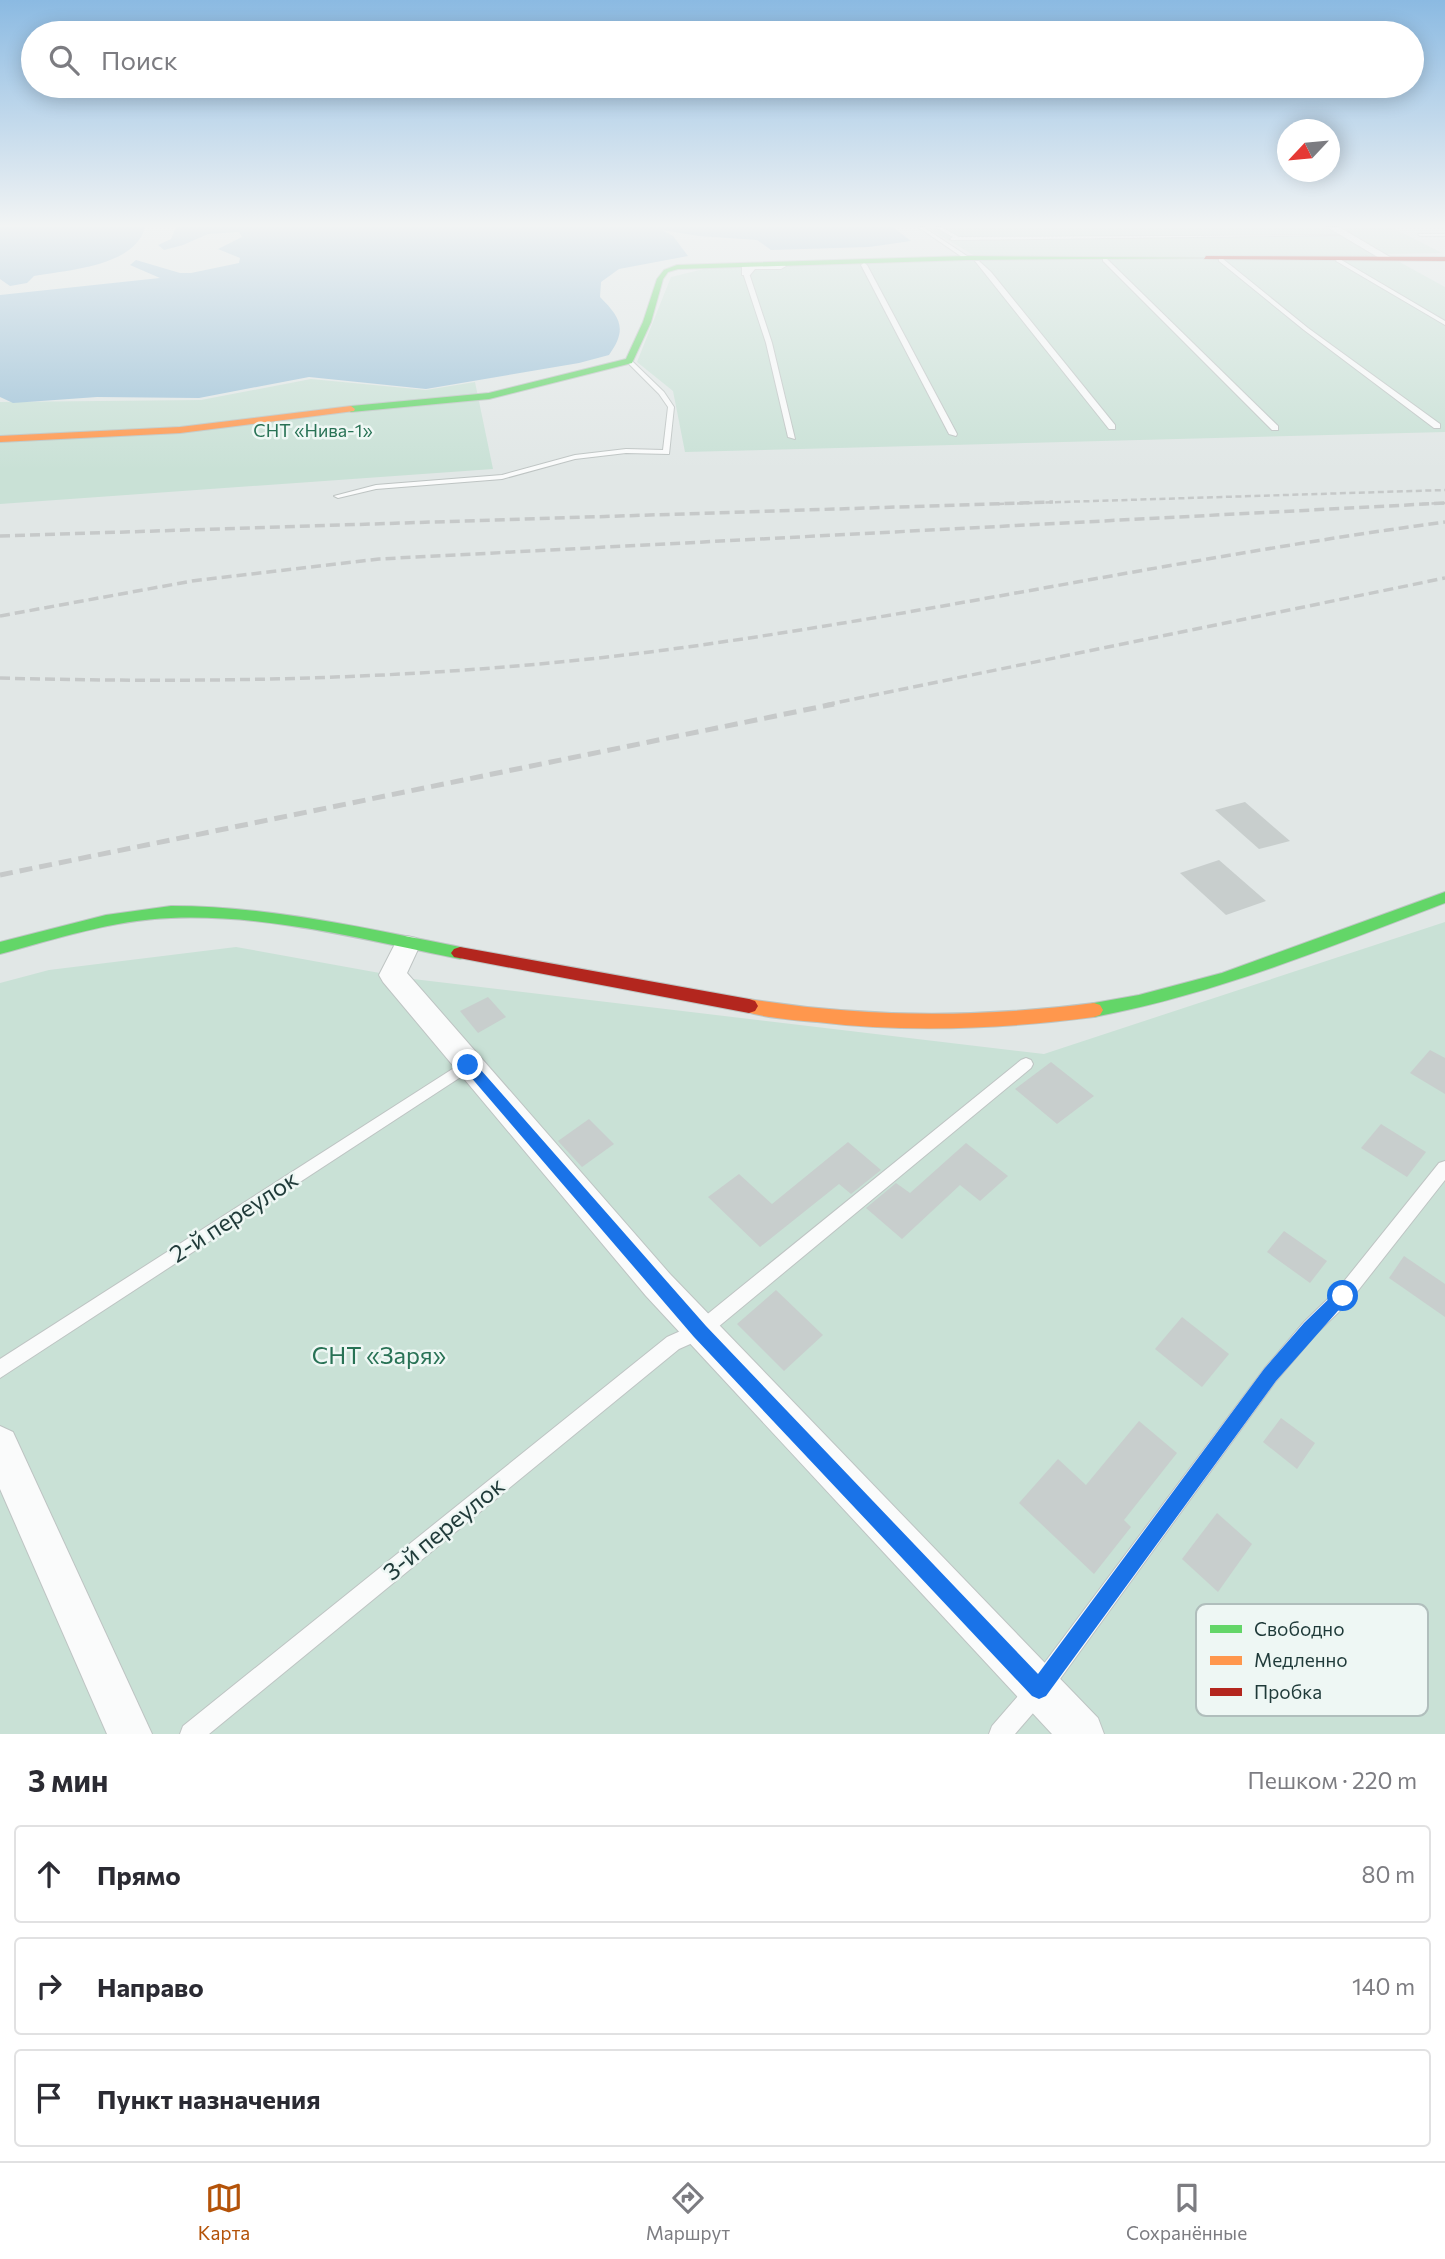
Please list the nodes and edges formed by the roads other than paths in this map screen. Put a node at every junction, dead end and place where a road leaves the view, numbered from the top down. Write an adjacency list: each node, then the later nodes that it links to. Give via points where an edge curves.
1 (651, 308): 9 (street)
2 (757, 308): 14 (lane)
3 (887, 308): 13 (lane)
4 (1017, 308): 11 (lane)
5 (1153, 308): 12 (lane)
6 (1280, 308): 10 (lane)
7 (1419, 308): 8 (lane)
8 (1445, 323)
9 (629, 361): 15 (street, via 489,396 180,430); 16 (lane, via 671,407 666,452 575,457 502,477 376,487)
10 (1437, 426)
11 (1112, 427)
12 (1275, 428)
13 (953, 434)
14 (792, 437)
15 (0, 439)
16 (338, 496)
17 (1445, 897): 18 (street, via 1235,974 1129,1005 1025,1020 925,1023 807,1017)
18 (407, 945): 19 (street, via 241,913 170,912 93,923); 21 (street, via 393,975)
19 (0, 948)
20 (1026, 1064): 23 (lane)
21 (468, 1065): 23 (street); 24 (lane, 2-й переулок)
22 (1445, 1168): 26 (lane, via 1343,1296 1270,1375)
23 (700, 1331): 26 (street); 28 (lane, 3-й переулок, via 673,1343)
24 (0, 1370)
25 (0, 1445): 27 (street)
26 (1039, 1689): 29 (lane); 30 (street)
27 (130, 1734)
28 (191, 1734)
29 (1000, 1734)
30 (1082, 1734)

